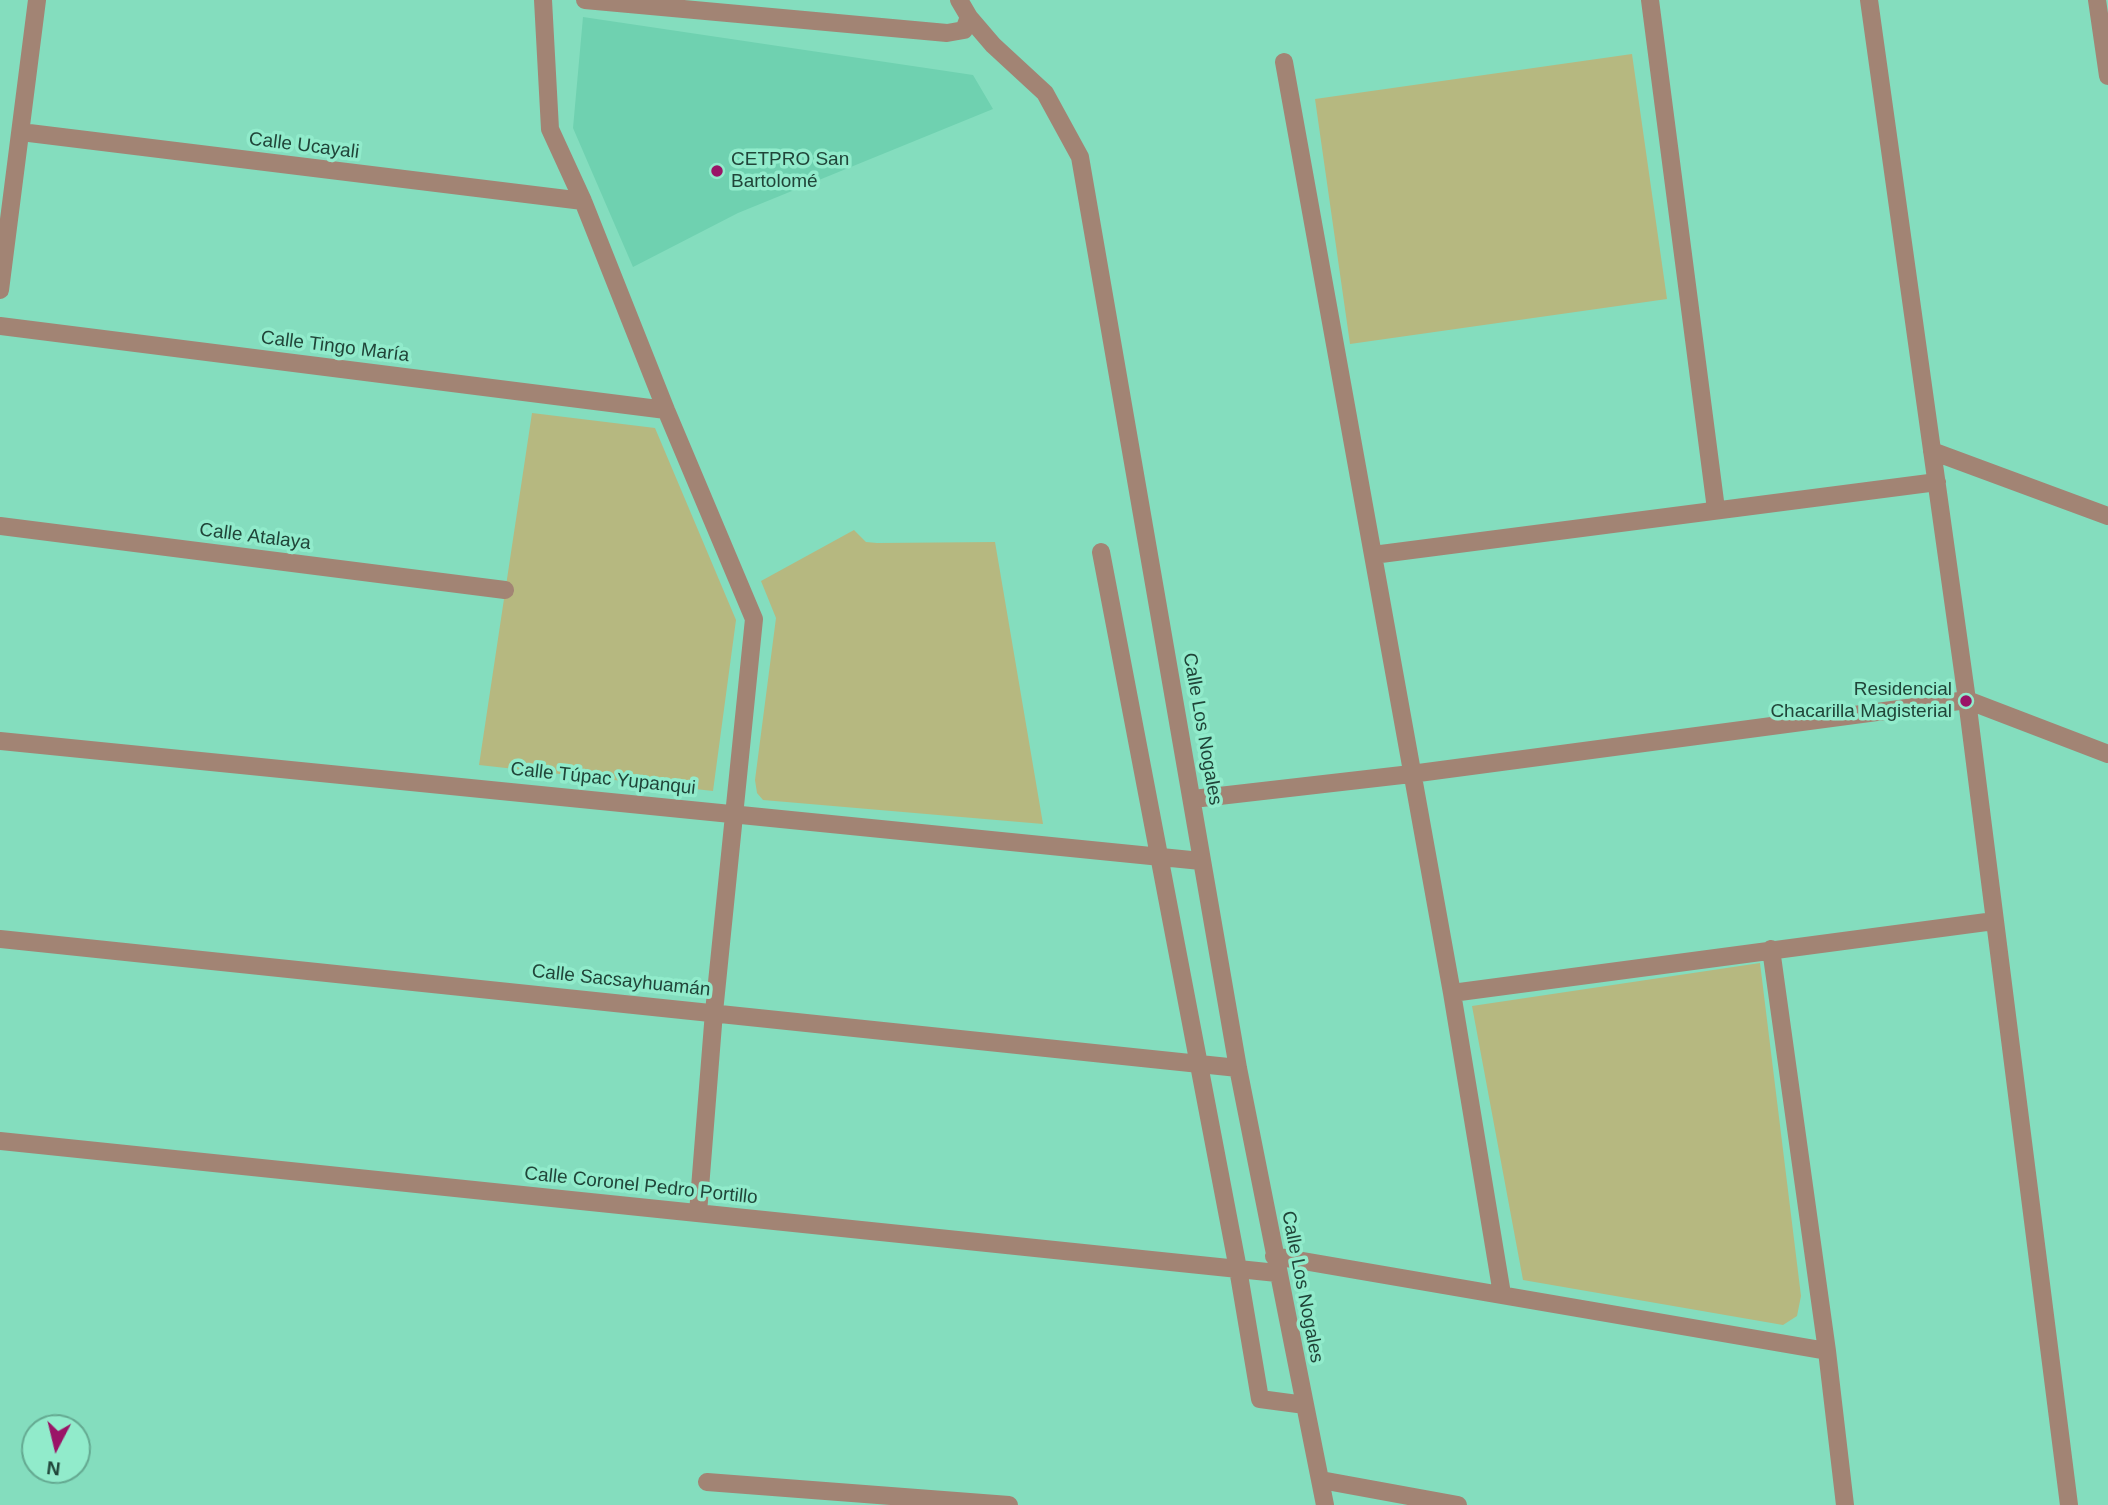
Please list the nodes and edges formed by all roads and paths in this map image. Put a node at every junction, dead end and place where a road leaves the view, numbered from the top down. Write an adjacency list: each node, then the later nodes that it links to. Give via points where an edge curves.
1 (37, 0): 13 (street)
2 (542, 0): 14 (street, via 550,129)
3 (585, 0): 8 (street)
4 (959, 0): 9 (street, Calle Los Nogales)
5 (1650, 0): 20 (street)
6 (1869, 0): 18 (street)
7 (2097, 0): 10 (street)
8 (746, 6): 9 (street, via 947,33 964,30)
9 (969, 17): 30 (street, Calle Los Nogales, via 1045,93 1080,157)
10 (2104, 23): 12 (street)
11 (1284, 62): 24 (street)
12 (2108, 76)
13 (21, 132): 14 (street, Calle Ucayali); 15 (street)
14 (583, 201): 17 (street)
15 (0, 290)
16 (0, 326): 17 (street, Calle Tingo María)
17 (666, 410): 31 (street, via 754,619)
18 (1932, 451): 19 (street); 21 (street)
19 (1937, 482): 20 (street); 26 (street)
20 (1716, 509): 24 (street)
21 (2108, 516)
22 (0, 526): 25 (street, Calle Atalaya)
23 (1101, 552): 32 (street)
24 (1373, 555): 29 (street)
25 (506, 590)
26 (1966, 700): 28 (street); 29 (street); 34 (street)
27 (0, 741): 31 (street, Calle Túpac Yupanqui)
28 (2108, 754)
29 (1411, 774): 30 (street); 37 (street)
30 (1193, 799): 33 (street, Calle Los Nogales)
31 (733, 813): 32 (street, Calle Túpac Yupanqui); 38 (street)
32 (1159, 857): 33 (street, Calle Túpac Yupanqui); 39 (street)
33 (1201, 861): 40 (street, Calle Los Nogales)
34 (1994, 921): 36 (street); 54 (street)
35 (0, 939): 38 (street, Calle Sacsayhuamán)
36 (1771, 949): 37 (street); 46 (street)
37 (1452, 993): 45 (street)
38 (714, 1012): 39 (street, Calle Sacsayhuamán); 42 (street)
39 (1198, 1063): 40 (street, Calle Sacsayhuamán); 44 (street)
40 (1238, 1068): 43 (street, Calle Los Nogales)
41 (0, 1141): 42 (street, Calle Coronel Pedro Portillo)
42 (698, 1213): 44 (street, Calle Coronel Pedro Portillo)
43 (1276, 1264): 44 (street, Calle Coronel Pedro Portillo); 45 (street, Calle Coronel Pedro Portillo); 47 (street, Calle Los Nogales)
44 (1238, 1269): 47 (street, via 1260,1399)
45 (1502, 1294): 46 (street, Calle Coronel Pedro Portillo)
46 (1827, 1351): 53 (street)
47 (1305, 1405): 48 (street, Calle Los Nogales)
48 (1321, 1480): 51 (street, Calle Los Nogales); 52 (street)
49 (707, 1482): 50 (street)
50 (1009, 1505)
51 (1325, 1505)
52 (1458, 1505)
53 (1845, 1505)
54 (2069, 1505)

